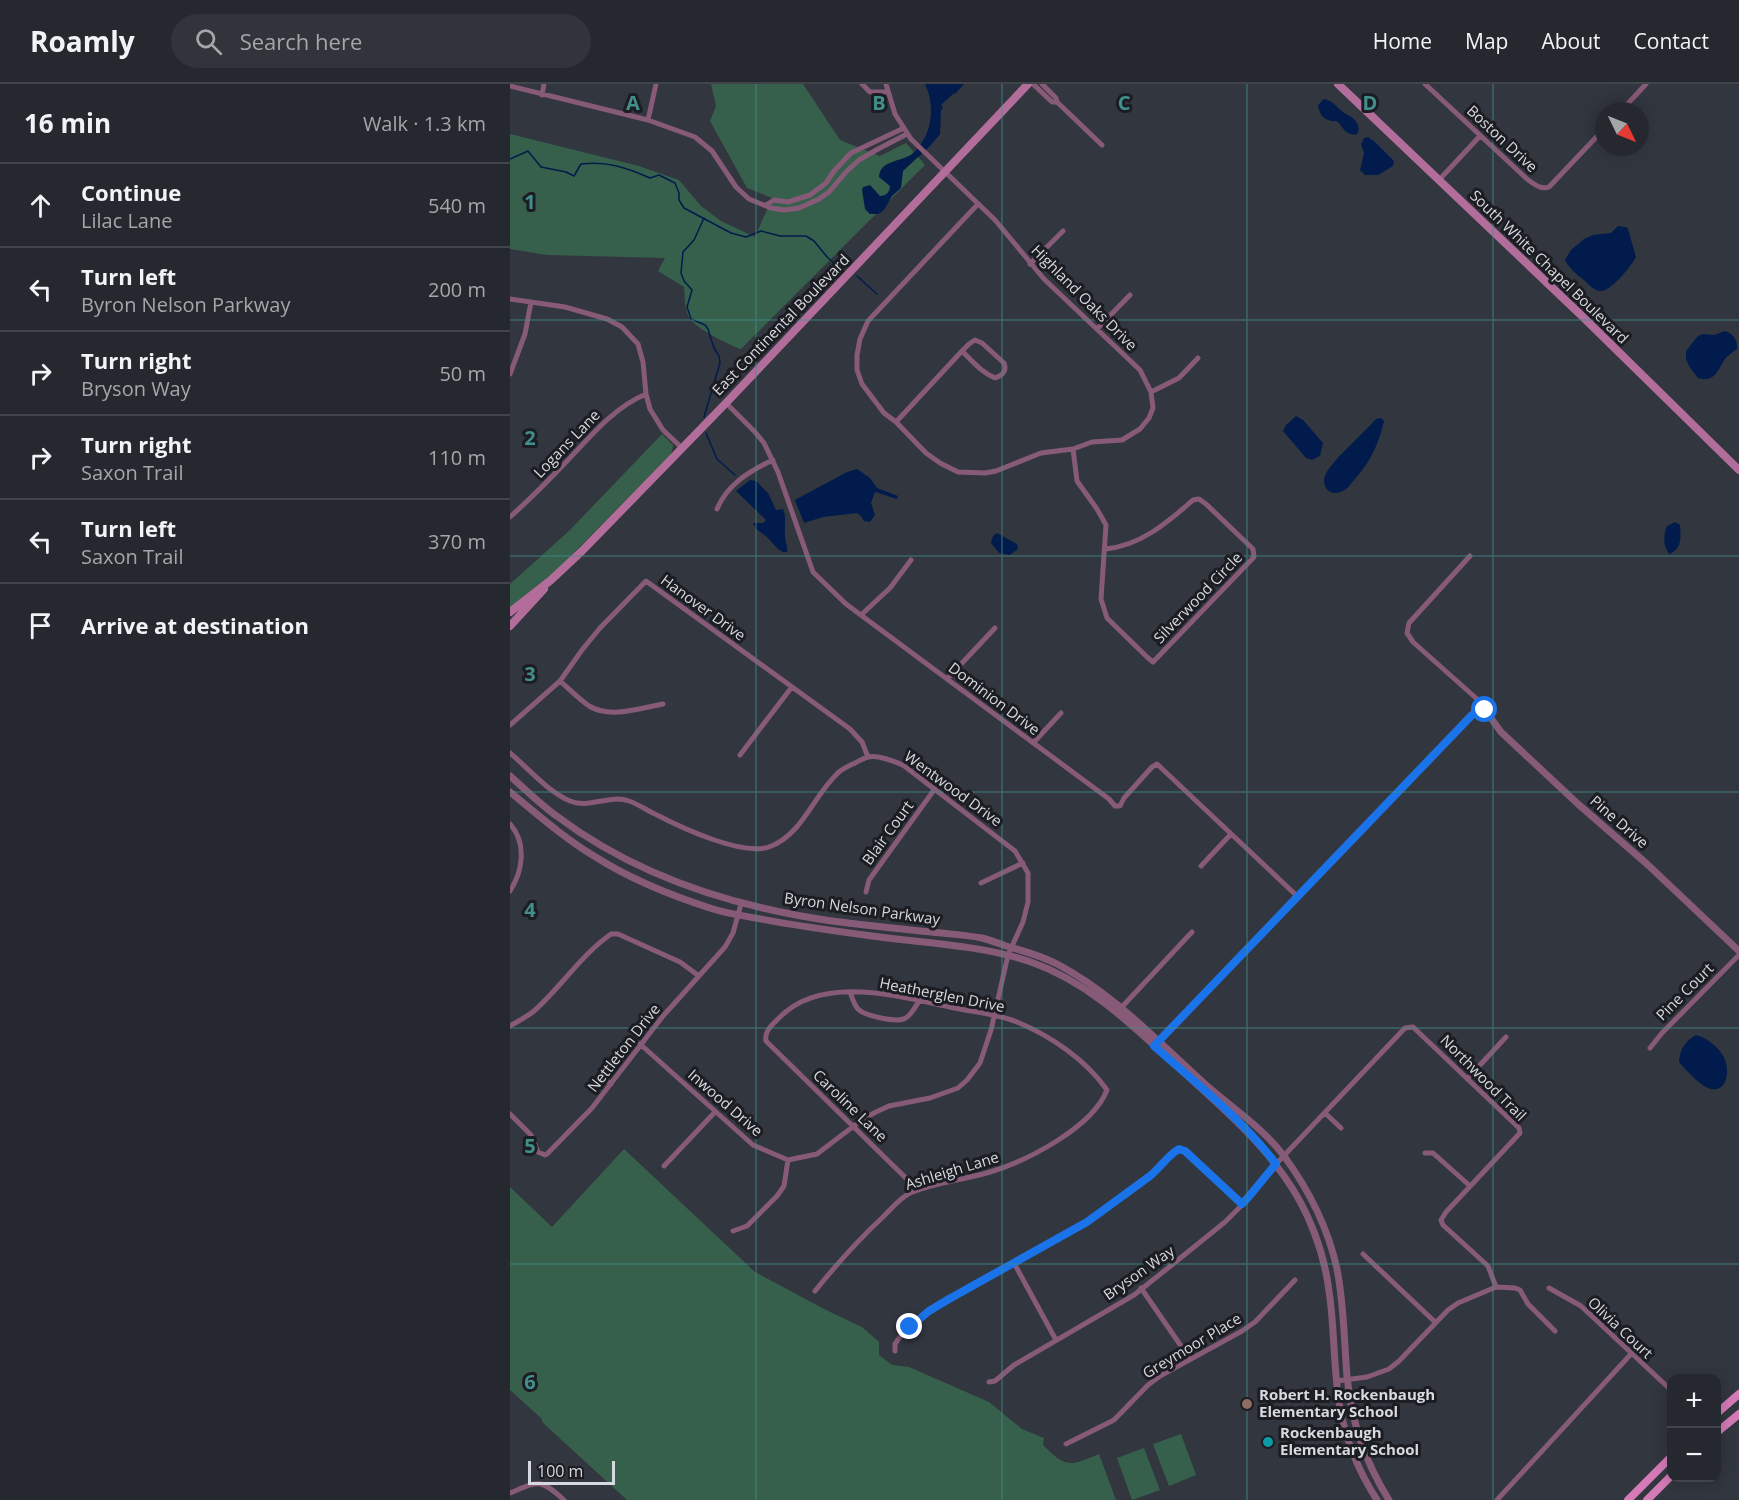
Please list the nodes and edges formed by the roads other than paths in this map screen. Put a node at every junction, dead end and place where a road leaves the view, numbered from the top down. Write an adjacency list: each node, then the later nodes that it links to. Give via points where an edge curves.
1 (544, 84): 12 (street)
2 (656, 84): 15 (street)
3 (862, 84): 11 (street, via 870,92)
4 (886, 84): 11 (street, Highland Oaks Drive)
5 (1030, 84): 13 (street, East Continental Boulevard); 20 (main road, East Continental Boulevard)
6 (1042, 84): 13 (street, East Continental Boulevard)
7 (1338, 84): 21 (main road, South White Chapel Boulevard)
8 (1425, 84): 17 (street, Boston Drive)
9 (1646, 84): 14 (street)
10 (510, 86): 12 (street)
11 (888, 92): 16 (street, Highland Oaks Drive)
12 (543, 95): 15 (street)
13 (1057, 102): 19 (street, East Continental Boulevard)
14 (1630, 102)
15 (648, 120): 23 (street, via 705,144 744,195)
16 (905, 131): 20 (street, Highland Oaks Drive); 23 (street, via 851,153 821,189 810,195); 23 (street, via 859,160 828,192 810,204 789,210)
17 (1480, 136): 18 (street, Boston Drive, via 1527,180 1546,188); 21 (street)
18 (1595, 138)
19 (1102, 145)
20 (946, 172): 22 (street, Highland Oaks Drive); 35 (main road, East Continental Boulevard)
21 (1439, 180): 40 (main road, South White Chapel Boulevard)
22 (978, 204): 25 (street, Highland Oaks Drive); 36 (street, via 868,321 860,339 856,362 862,384)
23 (766, 205)
24 (1063, 231): 25 (street)
25 (1030, 264): 29 (street, Highland Oaks Drive)
26 (1130, 295): 29 (street)
27 (510, 299): 28 (street)
28 (531, 302): 32 (street, via 525,334); 34 (street, via 565,307 622,327 638,344)
29 (1098, 329): 33 (street, Highland Oaks Drive, via 1140,370)
30 (962, 351): 30 (street, via 975,340 982,343 1004,363 1004,372 995,378); 36 (street)
31 (1198, 357): 33 (street, via 1179,378)
32 (510, 374)
33 (1151, 392): 38 (street, via 1153,408 1149,418 1131,436)
34 (646, 394): 37 (street, via 663,430); 42 (street, Logans Lane, via 607,419)
35 (726, 403): 37 (main road, East Continental Boulevard); 39 (street, Dominion Drive, via 755,432)
36 (896, 422): 38 (street, via 926,453 962,473 996,471 1041,453)
37 (682, 448): 46 (main road, East Continental Boulevard)
38 (1072, 449): 43 (street, via 1077,481 1106,525)
39 (773, 460): 41 (street, via 735,483); 48 (street, Dominion Drive, via 813,573)
40 (1739, 470)
41 (717, 509)
42 (510, 518)
43 (1105, 549): 43 (street, Silverwood Circle, via 1133,543 1198,499 1252,549 1254,557 1154,662 1107,618 1101,599)
44 (1470, 556): 55 (street, via 1409,623 1407,633)
45 (911, 560): 48 (street, via 890,588)
46 (551, 580): 47 (main road, East Continental Boulevard); 49 (main road, East Continental Boulevard)
47 (510, 612)
48 (861, 615): 51 (street, Dominion Drive)
49 (510, 626)
50 (995, 628): 51 (street)
51 (947, 679): 58 (street, Dominion Drive)
52 (560, 681): 53 (street, Hanover Drive, via 600,628 646,581); 54 (street, via 598,710 616,712); 57 (street, Hanover Drive)
53 (791, 688): 60 (street); 61 (street, Hanover Drive, via 850,729 862,742)
54 (663, 704)
55 (1485, 710): 72 (street, via 1472,715); 77 (street, Pine Drive, via 1501,732)
56 (1061, 713): 58 (street)
57 (510, 725)
58 (1033, 743): 66 (street, Dominion Drive, via 1118,806 1156,764)
59 (510, 753): 61 (street, via 550,789 573,802 629,801 700,835 755,849 771,847 784,838 836,775)
60 (740, 754)
61 (868, 757): 63 (street, Wentwood Drive, via 903,765)
62 (510, 776): 73 (street, Byron Nelson Parkway, via 556,816 618,856 697,890)
63 (934, 790): 67 (street, Wentwood Drive, via 1015,851); 71 (street, Blair Court, via 869,880)
64 (510, 792): 74 (street, Byron Nelson Parkway, via 595,857 642,882)
65 (510, 824): 70 (street, via 522,854 519,874)
66 (1232, 834): 68 (street); 72 (street, Dominion Drive)
67 (1023, 863): 69 (street); 76 (street, via 1028,873 1028,902)
68 (1201, 866)
69 (981, 883)
70 (510, 891)
71 (866, 891)
72 (1297, 896): 88 (street)
73 (741, 903): 74 (street, Nettleton Drive); 76 (street, Byron Nelson Parkway, via 828,920 982,938)
74 (738, 915): 78 (street, Byron Nelson Parkway); 79 (street, Nettleton Drive, via 730,939)
75 (1192, 932): 82 (street)
76 (1011, 947): 78 (street); 82 (street, Byron Nelson Parkway, via 1058,964 1085,980)
77 (1739, 953): 89 (street, Pine Court)
78 (1008, 955): 82 (street, Byron Nelson Parkway, via 1057,972); 83 (street)
79 (699, 976): 84 (street, via 680,962 610,934 548,998); 87 (street, Nettleton Drive)
80 (850, 992): 81 (street, Heatherglen Drive); 81 (street, via 856,1007 865,1014 897,1020 912,1012); 86 (street, Heatherglen Drive, via 825,994 795,1005 767,1031)
81 (919, 1001): 83 (street, Heatherglen Drive)
82 (1119, 1010): 88 (street, Byron Nelson Parkway)
83 (994, 1016): 94 (street, Heatherglen Drive, via 1015,1021 1049,1038 1094,1073); 98 (street, via 980,1063 958,1088 889,1106)
84 (510, 1026)
85 (1506, 1037): 91 (street)
86 (766, 1038): 98 (street, Caroline Lane)
87 (640, 1044): 93 (street, Nettleton Drive); 95 (street, Inwood Drive)
88 (1156, 1044): 92 (street, Byron Nelson Parkway)
89 (1650, 1048)
90 (599, 1075): 93 (street)
91 (1467, 1079): 96 (street, Northwood Trail, via 1413,1027 1405,1028); 105 (street, Northwood Trail, via 1520,1132)
92 (1198, 1082): 101 (street, Byron Nelson Parkway, via 1260,1130); 103 (street, Byron Nelson Parkway)
93 (611, 1084): 97 (street, Nettleton Drive, via 586,1115 544,1155)
94 (1107, 1090): 106 (street, Ashleigh Lane, via 1095,1110 1057,1141 989,1172)
95 (715, 1112): 102 (street, Inwood Drive, via 753,1145); 104 (street)
96 (1325, 1113): 99 (street); 101 (street, Northwood Trail)
97 (510, 1114)
98 (854, 1126): 102 (street, via 816,1154); 106 (street, Caroline Lane)
99 (1341, 1128)
100 (1425, 1153): 105 (street, via 1433,1153)
101 (1284, 1157): 103 (street, Bryson Way); 122 (street, Byron Nelson Parkway, via 1309,1194 1332,1251 1342,1302)
102 (788, 1160): 108 (street, via 784,1186 777,1196 747,1226)
103 (1276, 1164): 107 (street, Bryson Way); 123 (street, Byron Nelson Parkway, via 1312,1228 1325,1270)
104 (664, 1166)
105 (1470, 1186): 112 (street, Northwood Trail, via 1441,1220 1488,1266)
106 (918, 1190): 115 (street, Ashleigh Lane, via 909,1193 881,1218)
107 (1242, 1204): 110 (street, via 1179,1149 1150,1176 1087,1222); 113 (street, Bryson Way, via 1207,1238)
108 (733, 1231)
109 (1363, 1254): 116 (street)
110 (1014, 1263): 118 (street); 119 (street, via 929,1311 904,1331)
111 (1295, 1280): 121 (street, Greymoor Place, via 1255,1322)
112 (1496, 1287): 116 (street, via 1458,1303); 117 (street, via 1520,1290 1528,1305)
113 (1142, 1288): 118 (street, Bryson Way); 121 (street)
114 (1549, 1288): 120 (street, Olivia Court, via 1581,1306)
115 (815, 1291)
116 (1435, 1322): 122 (street, via 1389,1369)
117 (1555, 1331)
118 (1056, 1340): 124 (street, Bryson Way, via 1014,1365 995,1382)
119 (895, 1351)
120 (1631, 1354): 125 (street, Olivia Court); 139 (street)
121 (1190, 1359): 130 (street, Greymoor Place, via 1160,1376 1114,1420)
122 (1347, 1380): 123 (street); 131 (street, Byron Nelson Parkway)
123 (1337, 1381): 132 (street, Byron Nelson Parkway)
124 (989, 1382)
125 (1667, 1387)
126 (1739, 1394): 127 (main road)
127 (1721, 1410)
128 (1739, 1414): 129 (main road)
129 (1721, 1429)
130 (1066, 1444)
131 (1364, 1450): 132 (street); 138 (street, Byron Nelson Parkway)
132 (1353, 1454): 137 (street, Byron Nelson Parkway)
133 (1667, 1460): 140 (main road)
134 (1667, 1479): 141 (main road)
135 (510, 1493): 136 (street, via 543,1483)
136 (564, 1500)
137 (1377, 1500)
138 (1389, 1500)
139 (1497, 1500)
140 (1628, 1500)
141 (1647, 1500)

